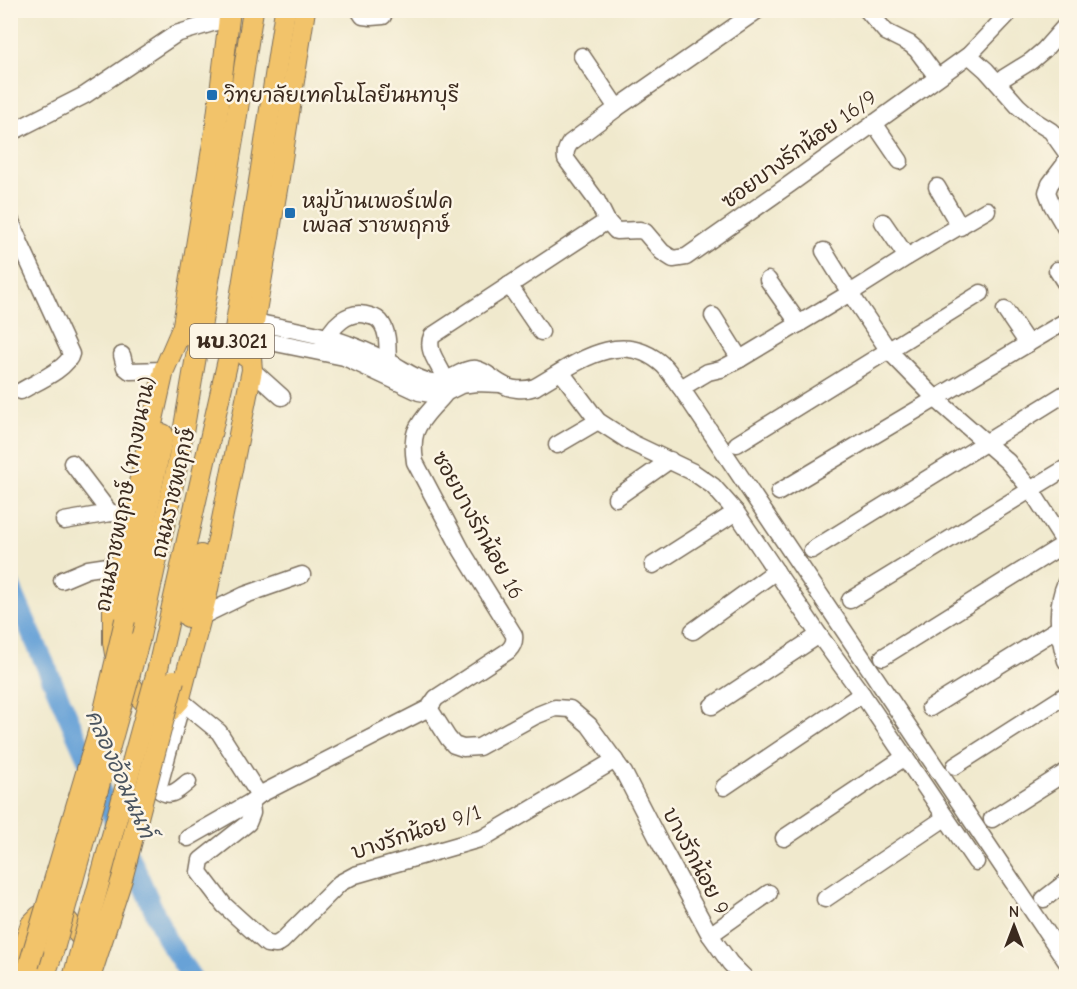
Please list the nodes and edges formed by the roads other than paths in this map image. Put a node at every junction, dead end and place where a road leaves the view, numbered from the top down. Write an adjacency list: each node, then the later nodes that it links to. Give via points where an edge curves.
1 (253, 10): 111 (main road, ถนนราชพฤกษ์ / นบ.3021, bridge, via 178,462 139,641)
2 (285, 10): 112 (main road, ถนนราชพฤกษ์ / นบ.3021, bridge, via 235,329 158,668)
3 (359, 10): 9 (street, via 363,16)
4 (758, 10): 15 (street)
5 (867, 10): 13 (street, via 886,32 917,50)
6 (305, 11): 40 (main road, นบ.3021)
7 (230, 14): 17 (street, via 176,34 85,94); 38 (main road, ถนนราชพฤกษ์ (ทางขนาน) / นบ.3021)
8 (1008, 14): 11 (street, ซอยบางรักน้อย 16/9)
9 (383, 16)
10 (1066, 25): 14 (street, via 1031,61)
11 (969, 55): 13 (street, ซอยบางรักน้อย 16/9); 14 (street)
12 (582, 56): 15 (street)
13 (937, 77): 16 (street, ซอยบางรักน้อย 16/9)
14 (997, 82): 18 (street, via 1018,106 1051,131)
15 (617, 108): 24 (street, via 570,143 565,153)
16 (874, 123): 20 (street); 24 (street, ซอยบางรักน้อย 16/9, via 686,257 673,259 645,232 616,231)
17 (10, 133)
18 (1066, 152)
19 (1066, 160): 27 (street, via 1047,192)
20 (900, 161)
21 (937, 187): 26 (street)
22 (987, 210): 26 (street)
23 (10, 219): 51 (street, via 71,354 63,366)
24 (608, 221): 31 (street)
25 (882, 222): 29 (street)
26 (960, 226): 29 (street)
27 (1066, 229)
28 (824, 251): 32 (street)
29 (907, 257): 32 (street)
30 (768, 280): 37 (street)
31 (509, 285): 39 (street); 50 (street, via 432,336 430,350)
32 (850, 293): 37 (street); 43 (street)
33 (981, 293): 43 (street)
34 (1005, 310): 41 (street)
35 (713, 316): 45 (street)
36 (1066, 321): 41 (street)
37 (799, 324): 45 (street)
38 (183, 326): 47 (main road); 109 (main road, ถนนราชพฤกษ์ (ทางขนาน) / นบ.3021, bridge, via 102,719)
39 (542, 332)
40 (252, 335): 42 (street); 48 (main road); 113 (main road, นบ.3021, bridge, via 174,681 122,879)
41 (1028, 344): 55 (street)
42 (325, 345): 46 (street, via 348,343); 46 (street, via 343,319 355,314 369,315 384,326); 50 (street, via 419,392 431,394)
43 (889, 351): 55 (street); 58 (street)
44 (122, 356): 47 (street, via 130,371)
45 (740, 359): 52 (street, via 721,369 714,381)
46 (387, 361): 50 (street, via 422,380)
47 (164, 370): 68 (main road)
48 (252, 370): 54 (street); 79 (main road)
49 (561, 372): 50 (street, via 529,389 476,382); 52 (street, via 594,354 631,349 651,356 665,367); 56 (street)
50 (445, 387): 89 (street, ซอยบางรักน้อย 16, via 419,423 414,436 415,462 515,641 508,651 436,698)
51 (21, 391)
52 (683, 393): 108 (street)
53 (1066, 393): 57 (street)
54 (282, 397)
55 (936, 399): 57 (street); 64 (street)
56 (598, 421): 59 (street); 60 (street, via 632,443)
57 (986, 442): 63 (street); 71 (street)
58 (737, 444)
59 (557, 446)
60 (670, 460): 65 (street); 67 (street, via 713,486)
61 (72, 463): 66 (street)
62 (1066, 468): 63 (street)
63 (1031, 490): 70 (street); 78 (street)
64 (778, 492)
65 (616, 498)
66 (110, 513): 68 (street); 69 (street)
67 (736, 513): 73 (street); 74 (street)
68 (132, 514): 72 (main road)
69 (64, 521)
70 (1066, 544): 83 (street)
71 (812, 550)
72 (121, 564): 76 (street, via 88,569); 87 (main road, via 113,600 113,642 120,668 136,694 155,710 170,711)
73 (653, 565)
74 (776, 572): 81 (street); 82 (street)
75 (302, 575): 79 (street, via 245,595)
76 (62, 580)
77 (1066, 582): 80 (street)
78 (849, 600)
79 (200, 617): 87 (main road)
80 (1059, 628): 84 (street); 90 (street)
81 (693, 631)
82 (819, 635): 85 (street); 88 (street)
83 (882, 657)
84 (1066, 661)
85 (862, 694): 91 (street); 96 (street)
86 (1066, 694): 93 (street)
87 (181, 701): 95 (street, via 158,789 166,794 175,793); 97 (street, via 219,732)
88 (712, 706)
89 (429, 708): 92 (street, via 448,738 463,748 479,747 555,708 570,709 589,725); 97 (street)
90 (930, 708)
91 (905, 757): 98 (street); 101 (street)
92 (615, 760): 97 (street, บางรักน้อย 9/1, via 483,838 355,875 340,883 276,945 267,944 224,905 200,872 201,860 248,823); 107 (street, บางรักน้อย 9)
93 (956, 766)
94 (1066, 771): 99 (street)
95 (188, 782)
96 (724, 787)
97 (255, 798): 100 (street)
98 (945, 818): 102 (street); 105 (street)
99 (992, 819)
100 (188, 838)
101 (784, 838)
102 (976, 862)
103 (1066, 882): 106 (street)
104 (769, 894): 107 (street)
105 (825, 899)
106 (1044, 899)
107 (710, 936): 115 (street, บางรักน้อย 9)
108 (1066, 961)
109 (27, 972)
110 (12, 978): 114 (main road, via 31,924 48,912 67,920 84,940 98,964)
111 (44, 978)
112 (73, 978)
113 (90, 978)
114 (100, 978)
115 (745, 978)

